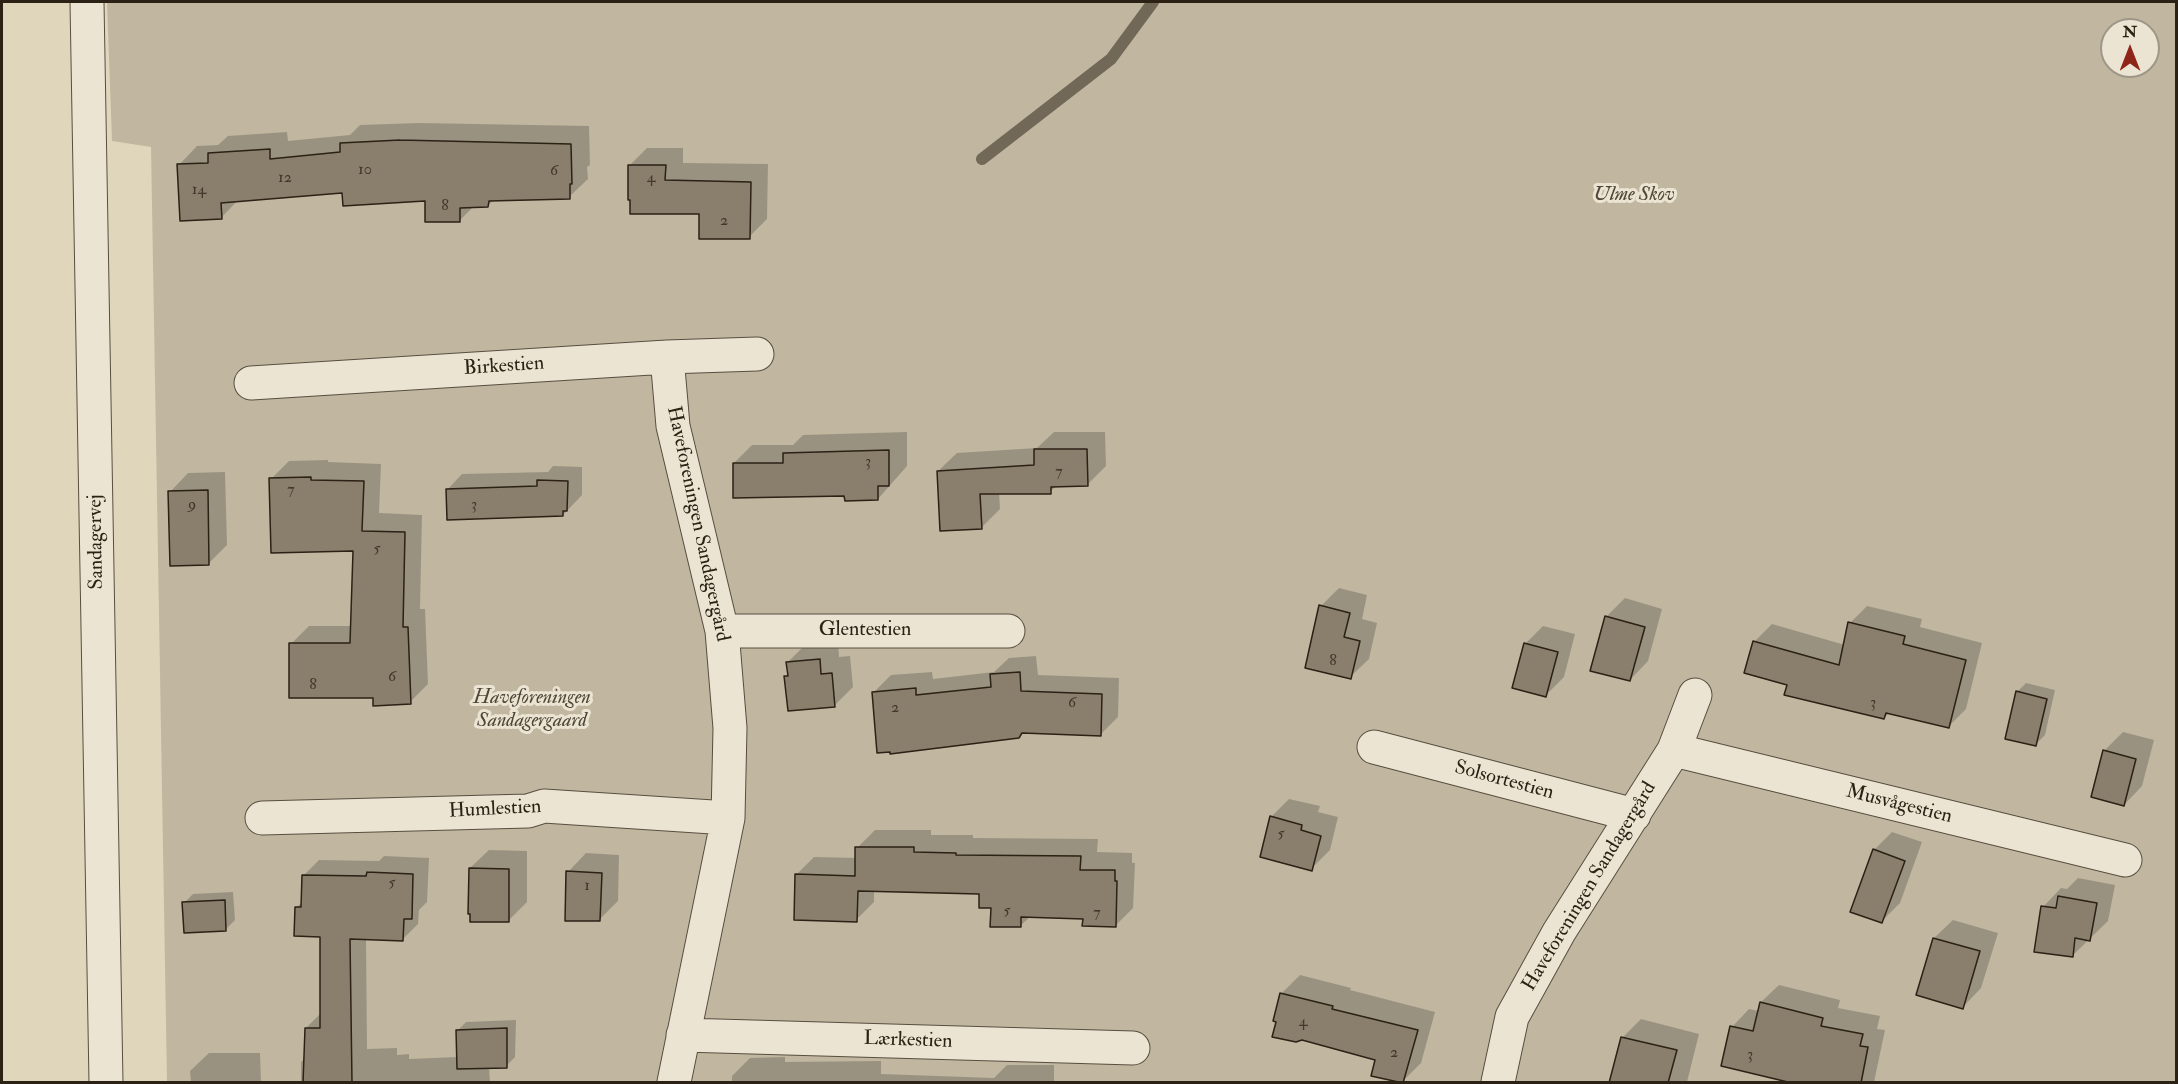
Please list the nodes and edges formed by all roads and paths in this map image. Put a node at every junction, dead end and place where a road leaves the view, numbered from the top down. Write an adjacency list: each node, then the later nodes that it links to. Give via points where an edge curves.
1 (87, 2): 16 (street, Sandagervej)
2 (757, 354): 3 (street, Birkestien)
3 (667, 357): 4 (street, Birkestien); 5 (street, Haveforeningen Sandagergård, via 673,426)
4 (250, 383)
5 (722, 631): 6 (street, Glentestien); 12 (street, Haveforeningen Sandagergård, via 730,728)
6 (1008, 631)
7 (1695, 695): 9 (street, Haveforeningen Sandagergård)
8 (1374, 747): 10 (street, Solsortestien)
9 (1674, 750): 10 (street, Haveforeningen Sandagergård); 13 (street, Musvågestien)
10 (1634, 815): 18 (street, Haveforeningen Sandagergård, via 1559,932 1512,1017)
11 (262, 818): 12 (street, Humlestien, via 528,811 544,806)
12 (728, 818): 14 (street, Haveforeningen Sandagergård)
13 (2125, 860)
14 (683, 1035): 15 (street, Lærkestien); 17 (street, Haveforeningen Sandagergård)
15 (1133, 1048)
16 (106, 1083)
17 (674, 1083)
18 (1498, 1083)

